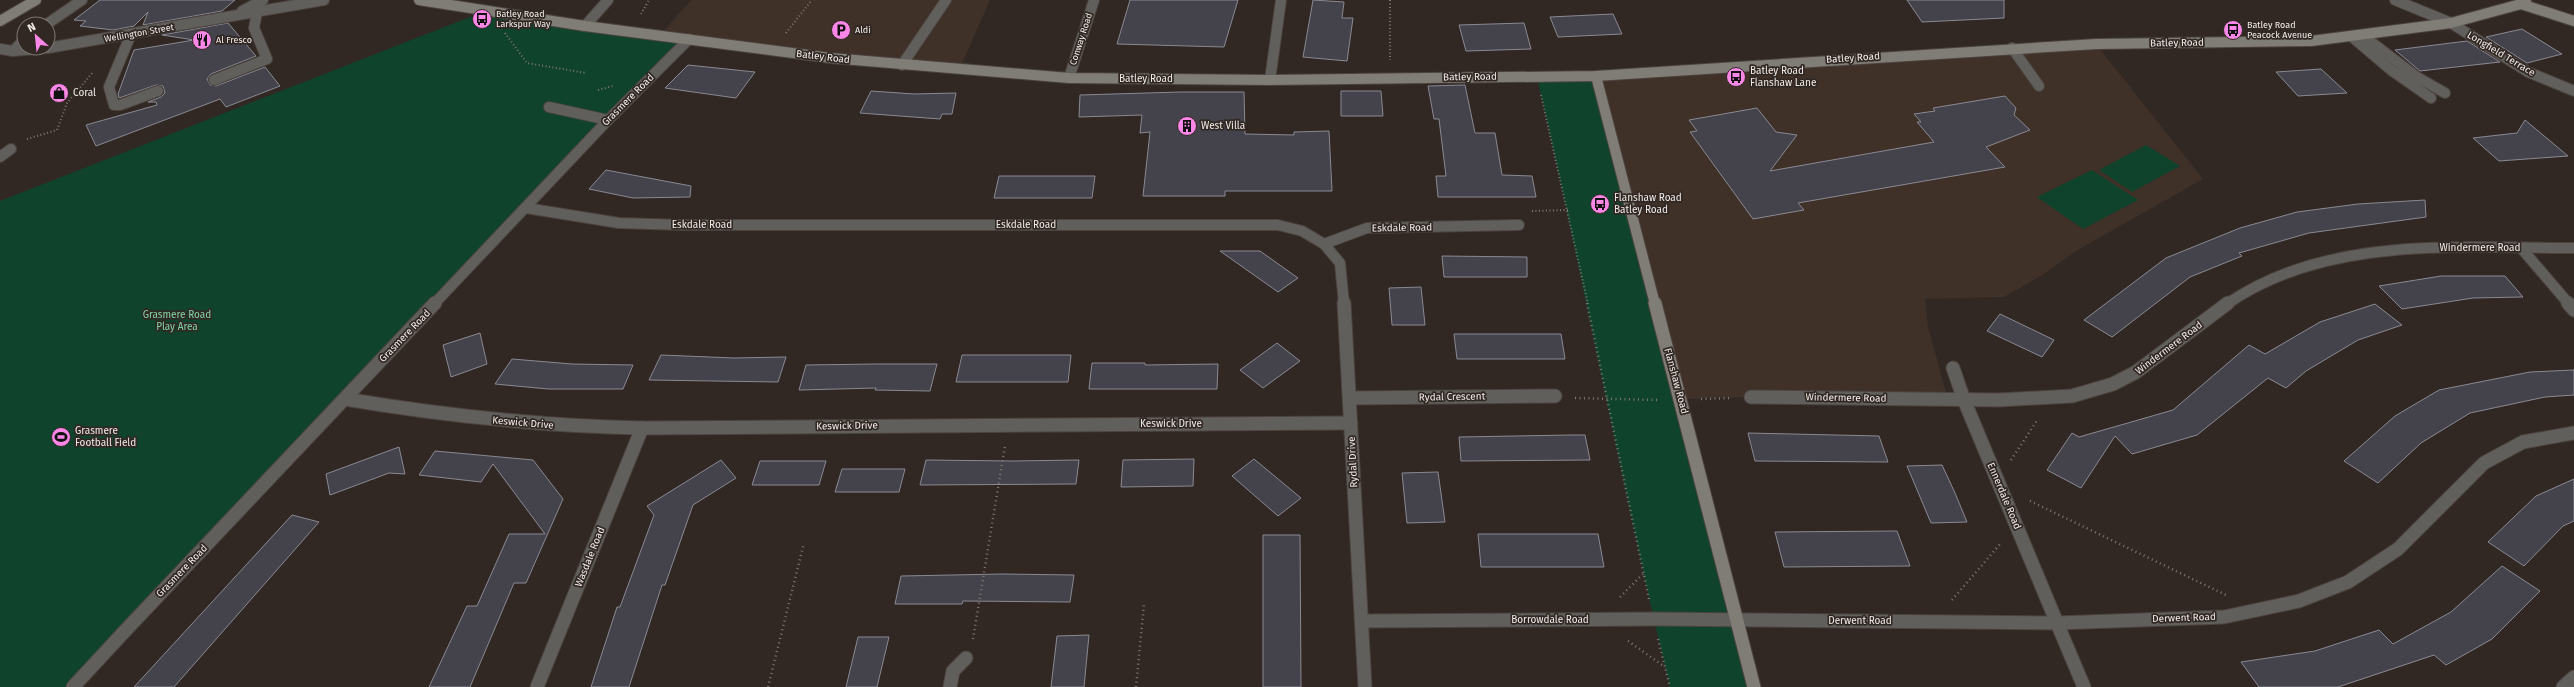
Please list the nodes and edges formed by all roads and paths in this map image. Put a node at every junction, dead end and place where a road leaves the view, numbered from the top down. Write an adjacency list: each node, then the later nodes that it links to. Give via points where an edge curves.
1 (36, 0): 18 (street)
2 (82, 0): 17 (street)
3 (263, 0): 16 (street, Wellington Street)
4 (324, 0): 15 (street, Wellington Street)
5 (419, 0): 14 (street, Batley Road)
6 (608, 0): 21 (street)
7 (946, 0): 33 (street)
8 (1094, 0): 38 (street, Conway Road)
9 (1281, 0): 41 (street)
10 (1390, 0): 39 (path)
11 (2395, 0): 20 (street, Longfield Terrace)
12 (811, 1): 30 (path)
13 (2523, 2): 19 (street); 20 (street, Batley Road)
14 (488, 10): 21 (street, Batley Road); 35 (path, via 527,63)
15 (257, 12): 16 (street, Wellington Street); 40 (street, via 254,28 266,59)
16 (230, 17): 22 (street, Wellington Street)
17 (56, 18)
18 (0, 21)
19 (2574, 21)
20 (2450, 23): 23 (street, Batley Road); 44 (street, Longfield Terrace, via 2528,72)
21 (585, 26): 25 (street, Batley Road)
22 (131, 34): 26 (street, Wellington Street); 43 (street, via 109,87 114,105)
23 (2362, 34): 24 (street, Batley Road); 45 (street, via 2417,77)
24 (2351, 36): 28 (street, Batley Road, via 2311,41 2096,44); 46 (street)
25 (689, 39): 30 (street, Batley Road); 48 (street, Grasmere Road)
26 (56, 46)
27 (16, 48): 31 (street)
28 (2012, 48): 36 (street, Batley Road); 42 (street)
29 (0, 50): 31 (street, Wellington Street)
30 (772, 50): 33 (street, Batley Road)
31 (13, 51): 32 (street, Wellington Street)
32 (16, 51)
33 (902, 65): 38 (street, Batley Road)
34 (95, 69): 49 (path, via 66,103 57,130 22,140)
35 (586, 73)
36 (1596, 76): 37 (street, Batley Road); 64 (street, Flanshaw Road)
37 (1537, 77): 39 (street, Batley Road); 52 (path)
38 (1069, 78): 41 (street, Batley Road)
39 (1390, 78): 41 (street, Batley Road)
40 (214, 80)
41 (1270, 80)
42 (2039, 86)
43 (158, 91)
44 (2574, 91)
45 (2446, 93)
46 (2431, 98)
47 (550, 107): 48 (street)
48 (608, 120): 51 (street, Grasmere Road)
49 (12, 149): 50 (street)
50 (0, 157)
51 (526, 208): 54 (street, Eskdale Road, via 619,223 683,225 1278,225 1296,227 1312,234); 63 (street, Grasmere Road)
52 (1568, 210): 53 (path, via 1528,211); 65 (path)
53 (1519, 226): 54 (street, Eskdale Road, via 1367,228)
54 (1324, 244): 62 (street, Rydal Drive, via 1340,263 1342,273)
55 (2574, 248): 56 (street, Windermere Road)
56 (2522, 249): 57 (street); 61 (street, Windermere Road, via 2438,248 2362,254 2304,268 2259,285 2232,301 2142,371 2116,384 2087,393)
57 (2574, 310)
58 (1953, 368): 66 (street, Ennerdale Road)
59 (1554, 396): 62 (street, Rydal Crescent); 65 (path)
60 (1751, 397): 64 (path); 66 (street, Windermere Road)
61 (2052, 397): 66 (street, Windermere Road); 71 (path)
62 (1350, 398): 68 (street, Rydal Drive)
63 (345, 399): 69 (street, Keswick Drive, via 432,414 547,425); 83 (street, Grasmere Road)
64 (1681, 399): 65 (path); 77 (street, Flanshaw Road)
65 (1607, 400): 76 (path)
66 (1964, 400): 71 (street, Ennerdale Road)
67 (1009, 424): 68 (street, Keswick Drive); 69 (street, Keswick Drive); 81 (path, via 975,632)
68 (1351, 424): 78 (street, Rydal Drive)
69 (642, 428): 84 (street, Wasdale Road)
70 (2574, 433): 75 (street, Derwent Road, via 2524,442 2484,463 2398,549 2348,582 2299,601)
71 (1999, 484): 72 (street, Ennerdale Road); 75 (path)
72 (2016, 525): 79 (path); 80 (street, Ennerdale Road)
73 (804, 543): 85 (path)
74 (1144, 604): 87 (path)
75 (2260, 611): 80 (street, Derwent Road, via 2224,617)
76 (1654, 619): 77 (street, Borrowdale Road); 78 (street, Borrowdale Road); 89 (path)
77 (1737, 620): 79 (street, Derwent Road); 90 (street, Flanshaw Road)
78 (1362, 621): 88 (street, Rydal Drive)
79 (1934, 622): 80 (street, Derwent Road)
80 (2057, 623): 91 (street, Ennerdale Road)
81 (966, 658): 86 (street, via 953,671)
82 (2574, 677): 92 (street)
83 (73, 687)
84 (537, 687)
85 (768, 687)
86 (950, 687)
87 (1136, 687)
88 (1365, 687)
89 (1670, 687)
90 (1754, 687)
91 (2084, 687)
92 (2563, 687)

